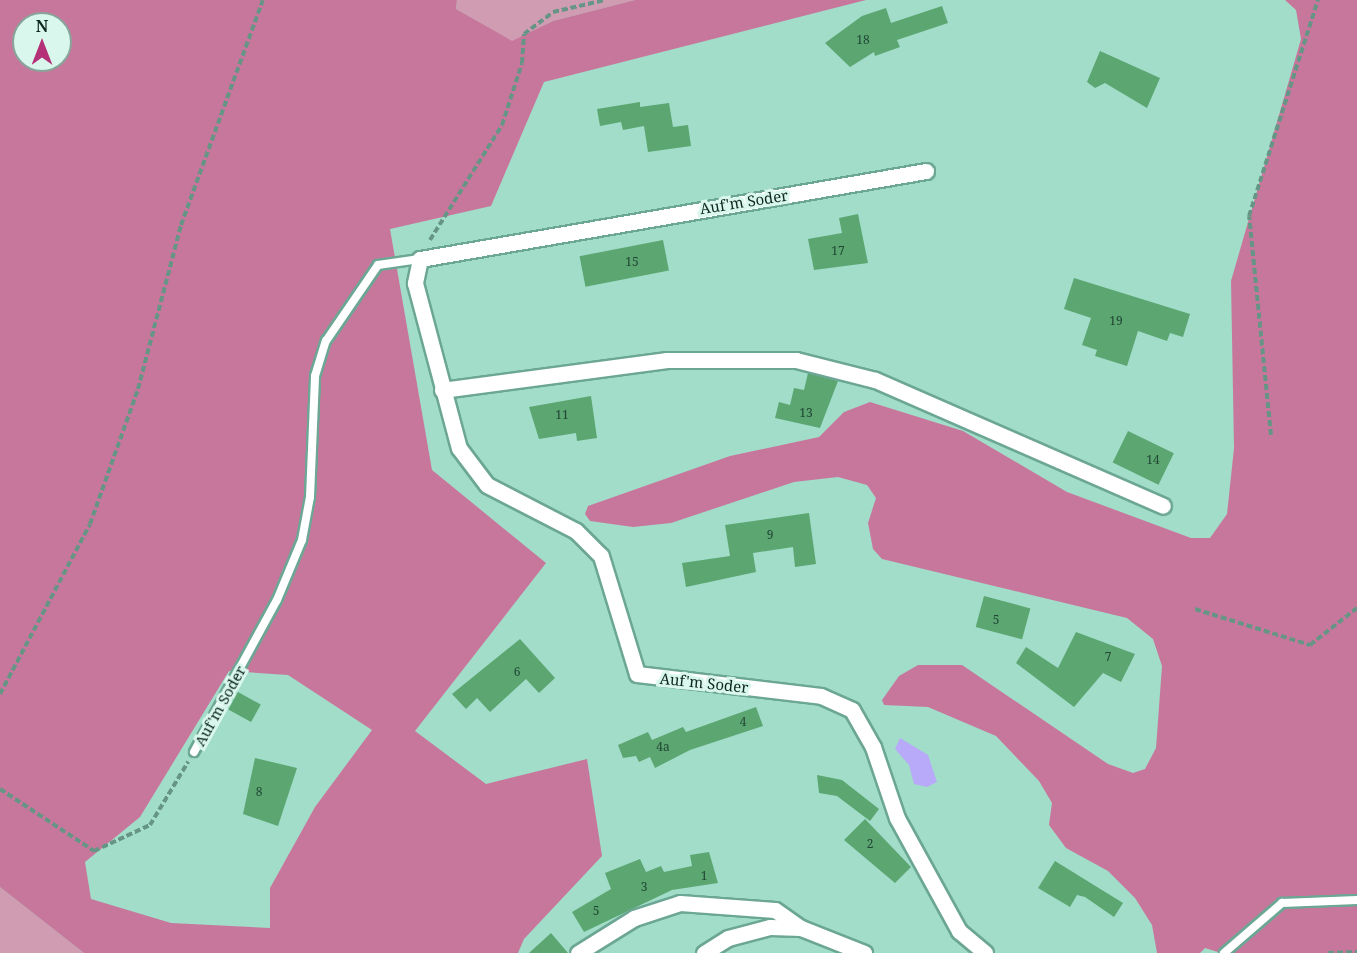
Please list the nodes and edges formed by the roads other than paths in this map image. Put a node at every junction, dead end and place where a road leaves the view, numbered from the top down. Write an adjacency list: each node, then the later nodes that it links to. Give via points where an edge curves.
1 (926, 171): 2 (street, Auf'm Soder)
2 (420, 259): 3 (street, Auf'm Soder, via 418,307); 5 (lane, Auf'm Soder, via 378,265 326,341 315,376 310,497 302,540 277,600)
3 (442, 390): 4 (street, via 667,360 796,360 894,388); 11 (street, Auf'm Soder, via 471,469 487,485 576,531 601,556 638,674 821,696 852,710 873,747 897,818 959,931)
4 (1163, 506)
5 (194, 752)
6 (1357, 900): 12 (lane, via 1282,903)
7 (801, 928): 8 (street, via 775,910 680,903 634,918); 9 (street, via 753,930); 10 (street)
8 (578, 953)
9 (704, 953)
10 (864, 953)
11 (985, 953)
12 (1224, 953)

